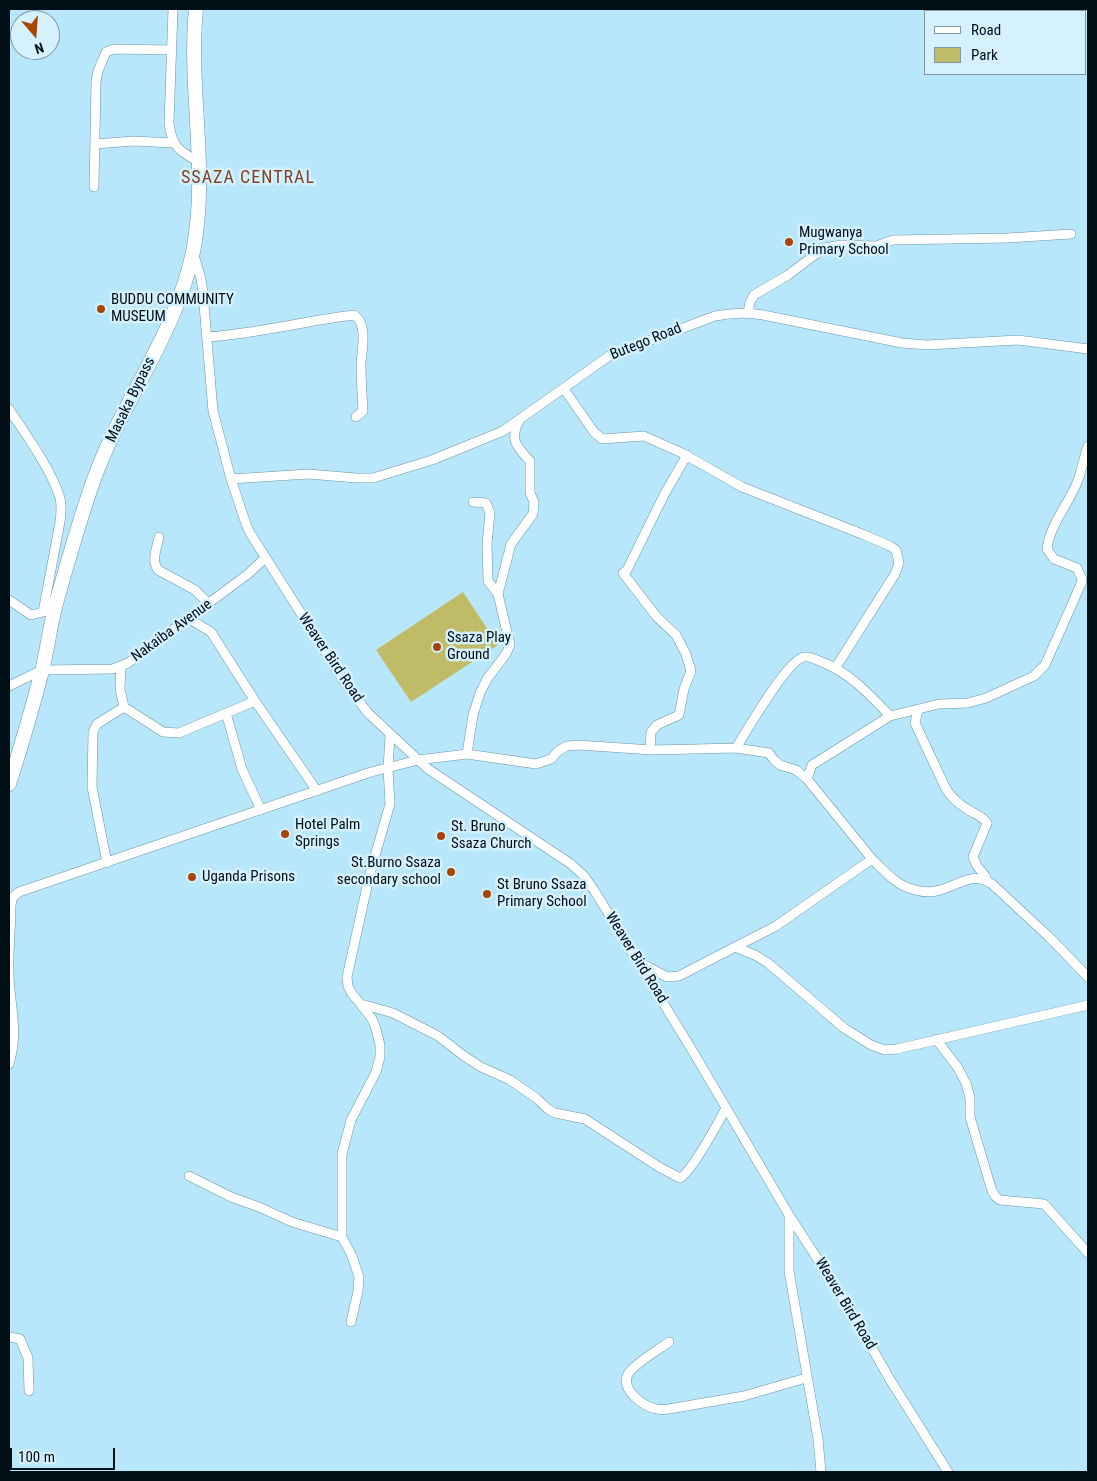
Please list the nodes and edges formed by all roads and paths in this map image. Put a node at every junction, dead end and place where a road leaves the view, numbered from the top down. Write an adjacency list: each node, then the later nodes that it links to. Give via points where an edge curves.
1 (173, 9): 3 (street)
2 (196, 9): 6 (highway, Masaka Bypass, via 194,46)
3 (171, 50): 4 (street, via 169,123); 5 (street, via 114,48 106,52 96,82)
4 (173, 143): 5 (street); 6 (street, via 181,152)
5 (95, 144): 7 (street)
6 (199, 162): 9 (highway, Masaka Bypass, via 200,201)
7 (94, 187)
8 (1071, 234): 10 (street, via 893,240 876,246 832,246 760,290 752,298)
9 (193, 252): 11 (street, Weaver Bird Road, via 201,279); 26 (highway, Masaka Bypass, via 171,320 94,477)
10 (748, 313): 12 (street, Butego Road, via 902,344 1018,340); 13 (street, Butego Road, via 715,316 609,356)
11 (207, 337): 15 (street, via 246,334 354,314 358,317 364,344 362,411); 19 (street, Weaver Bird Road, via 213,411)
12 (1088, 349)
13 (564, 389): 16 (street, Butego Road); 18 (street, via 598,437 644,436)
14 (9, 409): 26 (street, via 39,454 60,498 62,510)
15 (356, 417)
16 (519, 421): 19 (street, Butego Road, via 503,431 432,460 373,478 308,474); 23 (street, via 514,431 516,445 530,461 533,514 511,544)
17 (1088, 446): 34 (street, via 1078,480 1048,541 1050,555 1076,568 1082,579 1045,665 1034,676 986,698)
18 (687, 455): 29 (street, via 742,487 896,550 899,563 895,574); 41 (street, via 627,570 622,573 656,616 676,635 691,671 679,715 657,725 651,732)
19 (231, 479): 22 (street, Weaver Bird Road, via 250,534)
20 (473, 502): 23 (street, via 486,503 489,508 488,581)
21 (159, 537): 25 (street, via 155,566 195,590)
22 (265, 558): 25 (street, Nakaiba Avenue); 39 (street, Weaver Bird Road, via 347,686)
23 (498, 594): 42 (street, via 509,650 480,693)
24 (9, 600): 26 (street, via 31,615)
25 (209, 604): 27 (street, Nakaiba Avenue)
26 (49, 610): 30 (highway, Masaka Bypass)
27 (188, 618): 28 (street, Nakaiba Avenue); 32 (street, via 211,632)
28 (121, 666): 30 (street, Nakaiba Avenue, via 113,669); 33 (street, via 120,689)
29 (836, 667): 37 (street); 40 (street, via 812,658 797,661 761,707)
30 (42, 670): 31 (street, Nakaiba Avenue); 48 (highway, Masaka Bypass)
31 (9, 686)
32 (255, 701): 35 (street); 49 (street)
33 (124, 707): 35 (street, via 171,734 179,734); 52 (street, via 97,724 93,732 92,787)
34 (918, 708): 36 (street); 38 (street)
35 (226, 713): 50 (street, via 242,769)
36 (902, 713): 37 (street); 38 (street)
37 (890, 716): 44 (street)
38 (915, 723): 53 (street, via 949,794 987,823 972,857)
39 (390, 735): 43 (street, Weaver Bird Road); 45 (street)
40 (736, 748): 41 (street); 46 (street, via 764,751 780,766)
41 (650, 750): 42 (street, via 567,746 551,759 536,764)
42 (467, 754): 43 (street)
43 (418, 760): 45 (street); 55 (street, Weaver Bird Road, via 557,854 584,876)
44 (812, 765): 46 (street); 47 (street)
45 (388, 769): 49 (street); 57 (street, via 388,816 370,873 348,976 348,986)
46 (796, 770): 47 (street)
47 (807, 779): 51 (street)
48 (9, 784)
49 (317, 791): 50 (street)
50 (261, 810): 52 (street)
51 (872, 859): 53 (street, via 907,888 922,892 936,891 972,878); 54 (street, via 776,926)
52 (107, 862): 60 (street, via 18,892 13,897 9,972 14,1038)
53 (985, 880): 56 (street)
54 (735, 946): 55 (street, via 679,976 667,977); 59 (street, via 756,955 844,1028 871,1045 885,1050)
55 (636, 961): 61 (street, Weaver Bird Road)
56 (1088, 977)
57 (361, 1004): 61 (street, via 393,1013 438,1036 481,1067 510,1080 555,1113 584,1119 680,1178); 64 (street, via 376,1029 380,1057 376,1072 351,1120 343,1146)
58 (1088, 1005): 59 (street)
59 (936, 1038): 65 (street, via 966,1083 970,1117 996,1198 1044,1204)
60 (9, 1064)
61 (726, 1108): 63 (street, Weaver Bird Road)
62 (189, 1176): 64 (street, via 292,1222)
63 (789, 1215): 69 (street, via 789,1271); 72 (street, Weaver Bird Road)
64 (342, 1237): 66 (street, via 359,1277)
65 (1088, 1253)
66 (351, 1322)
67 (9, 1337): 70 (street, via 20,1339 28,1358)
68 (669, 1342): 69 (street, via 634,1367 626,1382 637,1399 657,1409 744,1396)
69 (806, 1378): 71 (street)
70 (29, 1391)
71 (821, 1472)
72 (948, 1472)

